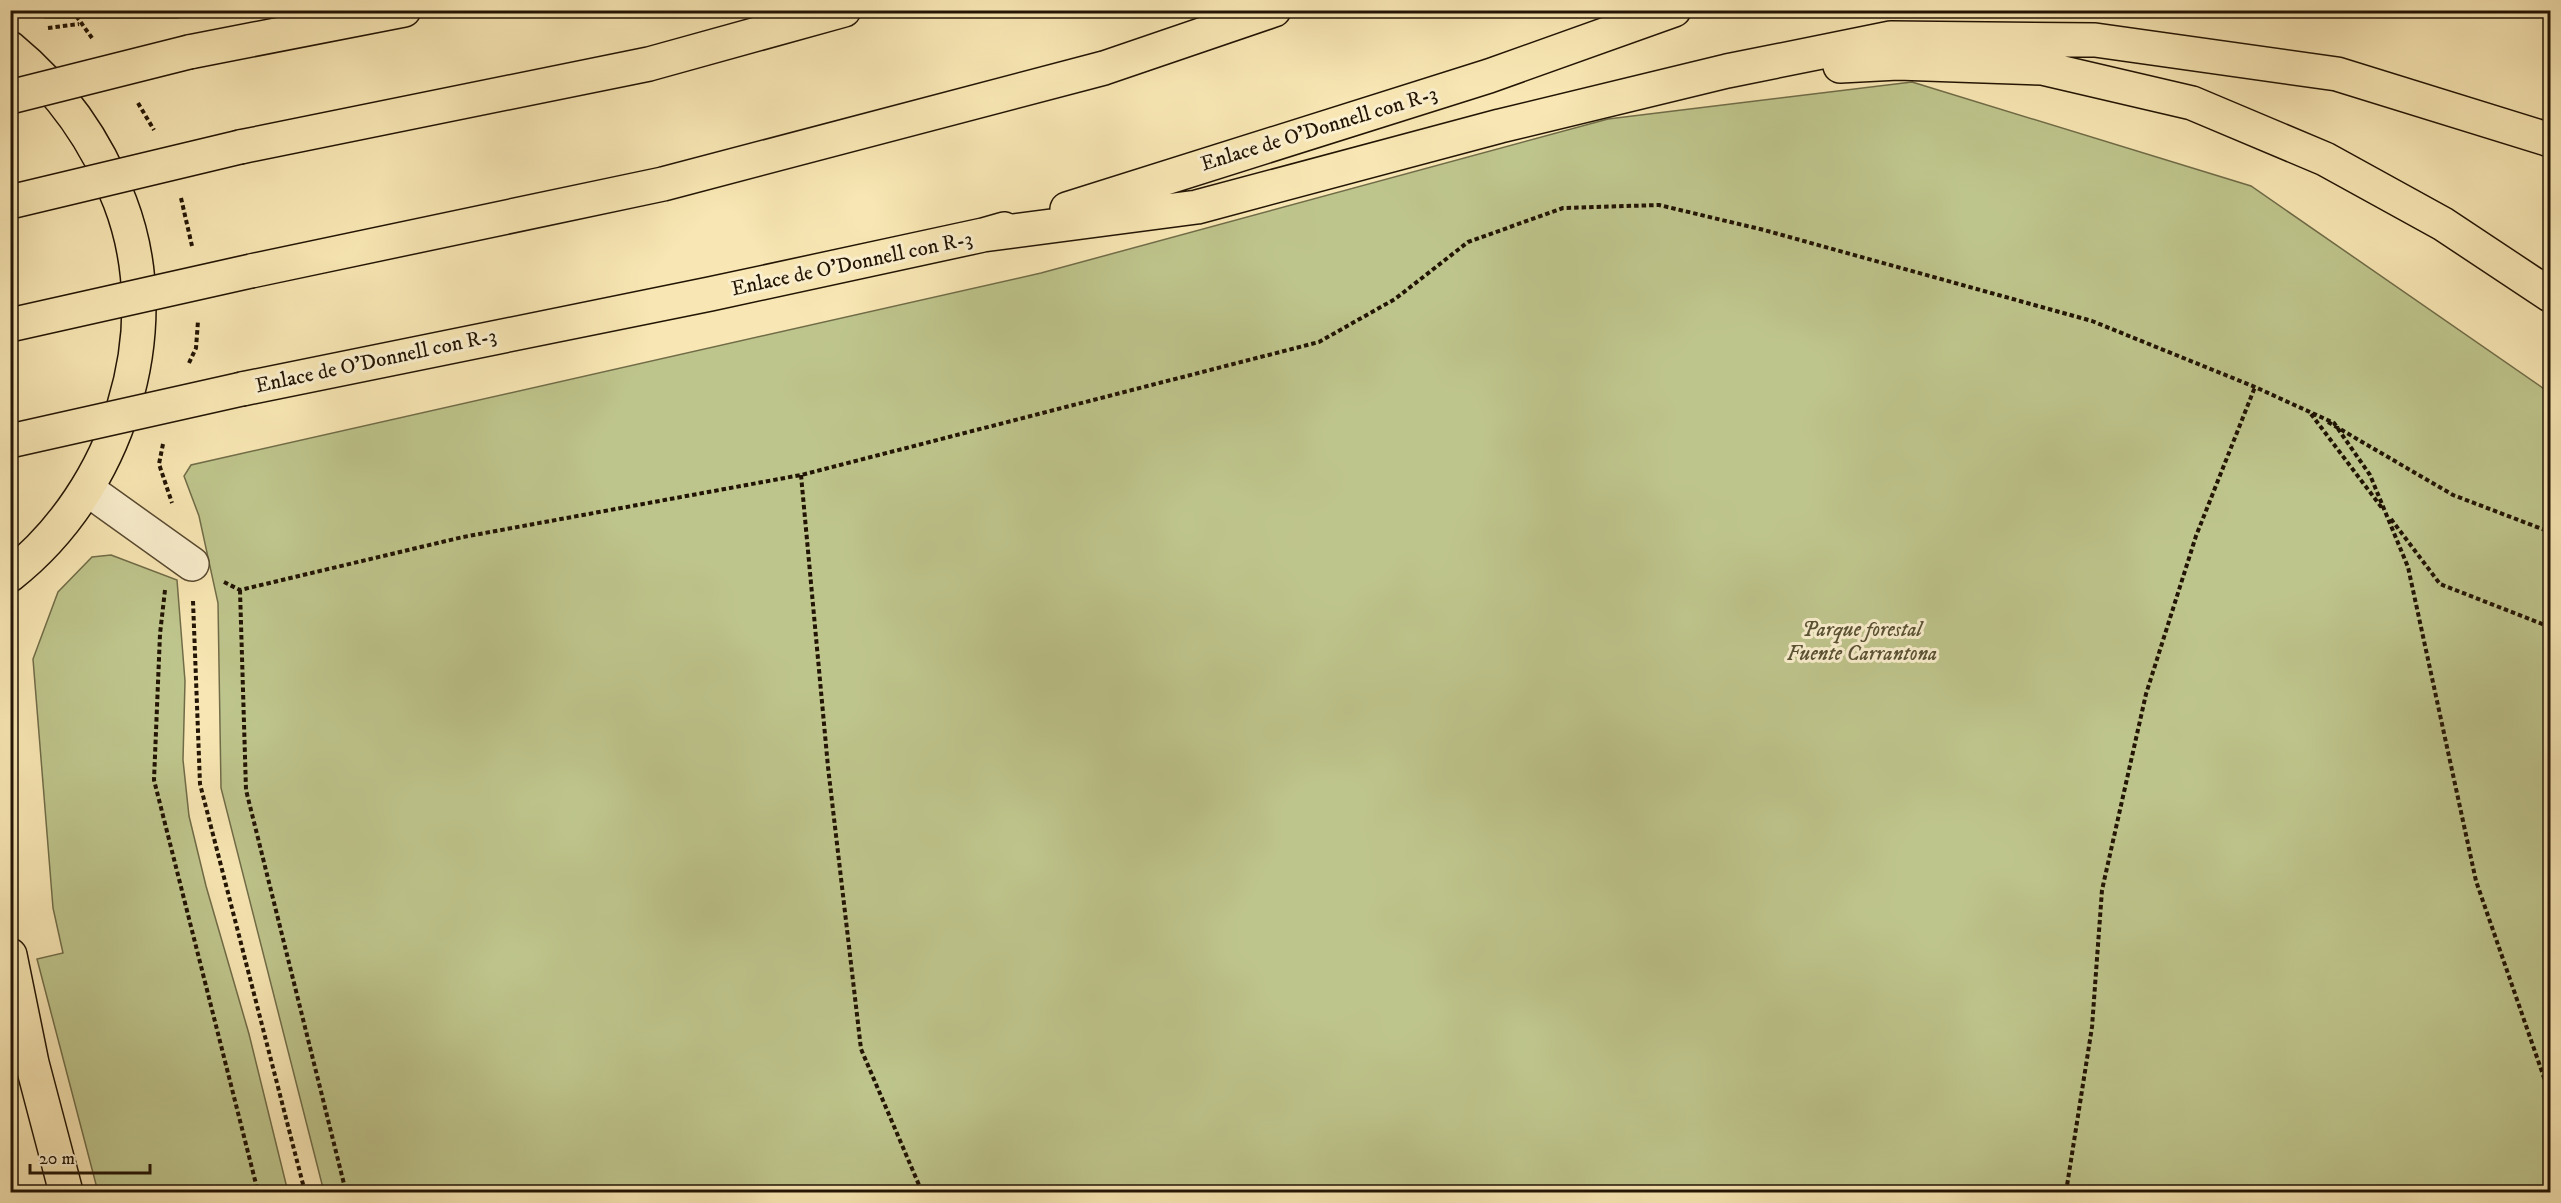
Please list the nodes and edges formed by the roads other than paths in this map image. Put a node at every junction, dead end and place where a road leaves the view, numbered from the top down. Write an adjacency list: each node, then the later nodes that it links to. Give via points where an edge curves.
1 (404, 10): 7 (main road, bridge, via 189,52)
2 (844, 10): 9 (main road, bridge, via 649,64 240,147)
3 (1274, 10): 12 (main road, bridge, via 1104,68 663,184)
4 (1674, 10): 10 (main road, Enlace de O'Donnell con R-3, via 1489,76)
5 (10, 48): 14 (main road, via 55,89 93,144 121,203 136,267 137,334 126,398 117,429)
6 (1727, 71): 8 (main road, via 1891,38 2095,40 2337,74); 10 (main road, via 1500,126 1197,207); 11 (main road, via 1898,63 2042,68 2192,103 2325,159 2443,224)
7 (10, 98)
8 (2550, 140)
9 (10, 202)
10 (983, 236): 13 (main road, Enlace de O'Donnell con R-3, bridge, via 242,389)
11 (2550, 295)
12 (10, 325)
13 (10, 441)
14 (87, 489): 15 (street); 16 (main road, via 49,541)
15 (180, 555)
16 (10, 575)
17 (10, 955): 18 (main road, via 32,1063)
18 (66, 1192)

